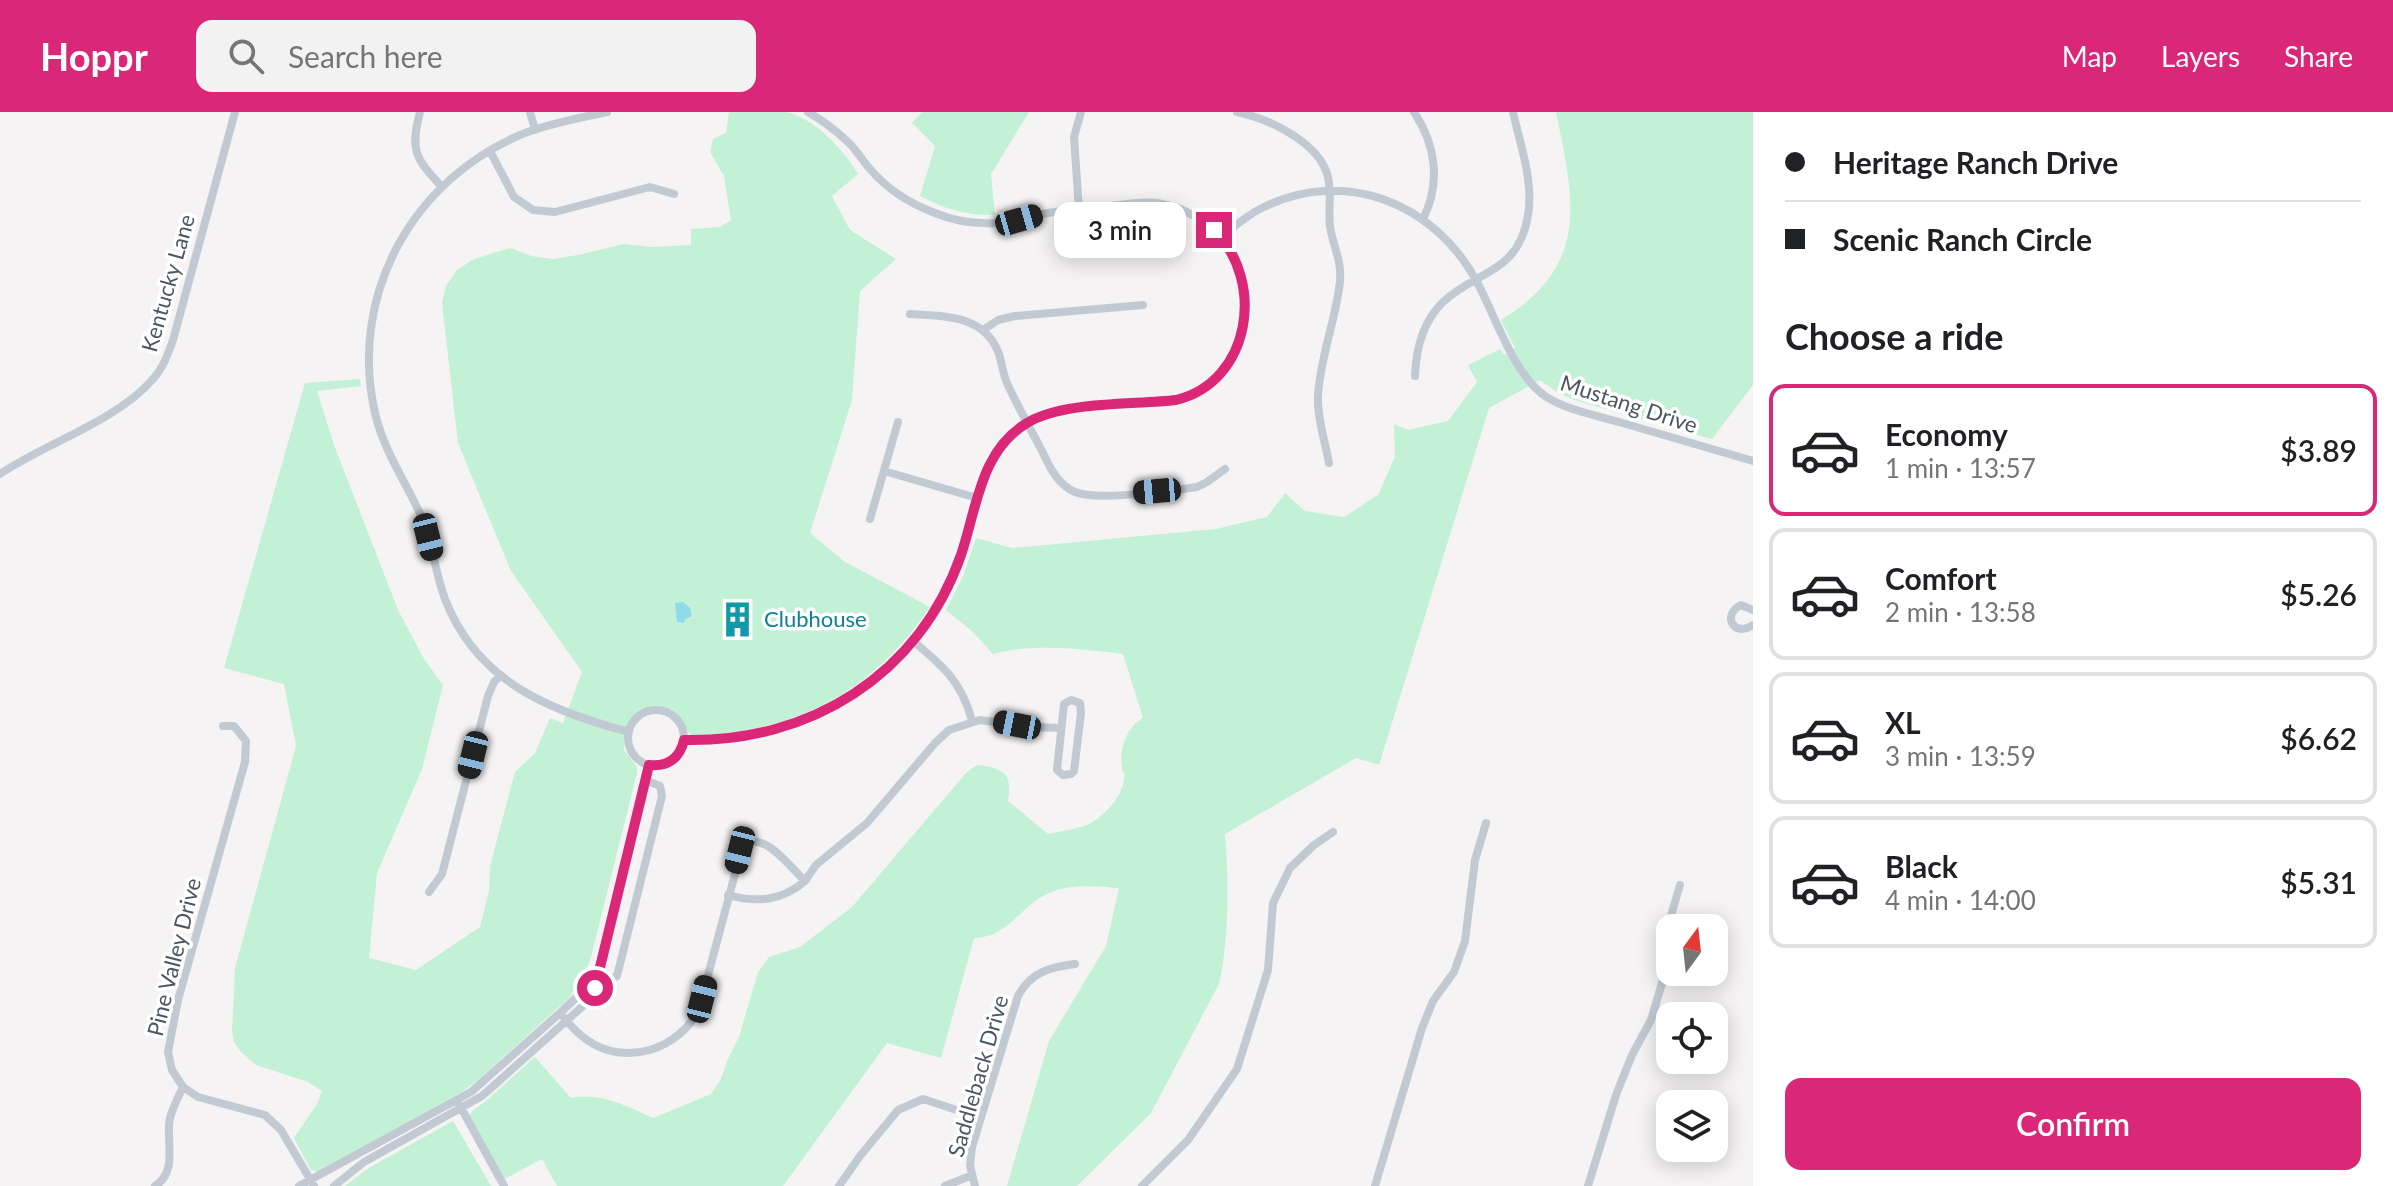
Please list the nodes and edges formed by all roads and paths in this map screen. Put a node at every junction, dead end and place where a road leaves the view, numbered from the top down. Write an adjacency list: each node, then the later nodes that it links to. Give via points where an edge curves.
1 (235, 112): 29 (street, Kentucky Lane, via 162,367 144,388 104,416)
2 (420, 112): 12 (street, via 415,152)
3 (530, 112): 10 (street)
4 (607, 112): 10 (street)
5 (808, 112): 15 (street, via 848,142 892,190 932,212 993,223)
6 (1081, 112): 15 (street, via 1074,137)
7 (1237, 112): 13 (street, via 1270,122 1316,152)
8 (1414, 112): 16 (street, via 1425,132 1435,178)
9 (1513, 112): 18 (street, via 1529,214 1508,259)
10 (535, 130): 11 (street)
11 (490, 151): 12 (street); 14 (street, via 514,197 533,210 555,212 650,187)
12 (441, 186): 35 (street, via 411,224 384,275 369,343 370,383 379,428 424,525 451,613)
13 (1330, 191): 16 (street, Mustang Drive, via 1379,198); 17 (street, Mustang Drive, via 1277,202); 26 (street, via 1340,276 1318,397)
14 (674, 194)
15 (1079, 210): 17 (street, via 1157,203 1193,215)
16 (1423, 219): 18 (street, Mustang Drive, via 1458,253)
17 (1221, 237): 24 (street, via 1243,281 1245,315 1238,346 1212,382 1176,400 1064,410)
18 (1477, 281): 22 (street, via 1450,297 1431,317 1418,345); 25 (street, Mustang Drive, via 1521,368 1545,395 1579,410)
19 (1143, 305): 21 (street, via 1015,316)
20 (910, 314): 21 (street, via 958,318)
21 (983, 330): 24 (street)
22 (1415, 376)
23 (898, 422): 28 (street)
24 (1028, 423): 27 (street, via 1054,474 1077,493 1186,489); 30 (street, via 992,458)
25 (1753, 461)
26 (1329, 463)
27 (1225, 469)
28 (884, 471): 30 (street); 31 (street)
29 (0, 474)
30 (977, 498): 34 (street, via 951,580)
31 (870, 519)
32 (1753, 610): 33 (street, via 1737,606 1731,619 1742,630)
33 (1753, 625)
34 (913, 641): 36 (street, via 956,683); 40 (street, via 880,675 815,716 763,733)
35 (501, 675): 39 (street, via 548,706); 47 (street, via 488,696 442,874)
36 (972, 721): 38 (street); 45 (street, via 943,735 867,823 816,865)
37 (223, 726): 53 (street, Pine Valley Drive, via 234,726 246,741 245,762 168,1052)
38 (1061, 728): 38 (street, via 1057,770 1067,775 1074,771 1081,708 1076,701 1064,704)
39 (629, 732): 40 (street, via 638,716 665,711 679,723); 41 (street, via 630,749)
40 (684, 740): 41 (street, via 672,761)
41 (649, 765): 42 (street)
42 (645, 780): 50 (street); 50 (street, via 660,786 662,796 617,976)
43 (1486, 823): 66 (street, via 1475,860 1465,941 1422,1028)
44 (1333, 832): 65 (street, via 1290,868 1273,903 1268,970 1237,1069 1188,1140)
45 (805, 881): 48 (street, via 768,899); 48 (street, via 766,844 753,840 740,850)
46 (1680, 885): 67 (street, via 1651,1020 1616,1095)
47 (429, 892)
48 (728, 895): 52 (street, via 699,1009 678,1037 653,1050 626,1053 588,1041)
49 (1075, 964): 55 (street, Saddleback Drive, via 1047,968 1023,987)
50 (597, 976): 51 (street); 52 (street, via 591,995)
51 (560, 1013): 52 (street); 54 (street)
52 (567, 1021): 54 (street, via 482,1096)
53 (183, 1087): 57 (street, via 198,1097 265,1115 281,1130); 58 (street, via 169,1121 171,1147)
54 (459, 1105): 57 (street); 60 (street); 61 (street)
55 (981, 1118): 56 (street, Saddleback Drive); 62 (street, via 923,1099 898,1110)
56 (970, 1176): 63 (street); 64 (street, Saddleback Drive)
57 (312, 1183): 59 (street)
58 (161, 1185)
59 (299, 1186)
60 (334, 1186)
61 (504, 1186)
62 (839, 1186)
63 (945, 1186)
64 (975, 1186)
65 (1142, 1186)
66 (1375, 1186)
67 (1588, 1186)

